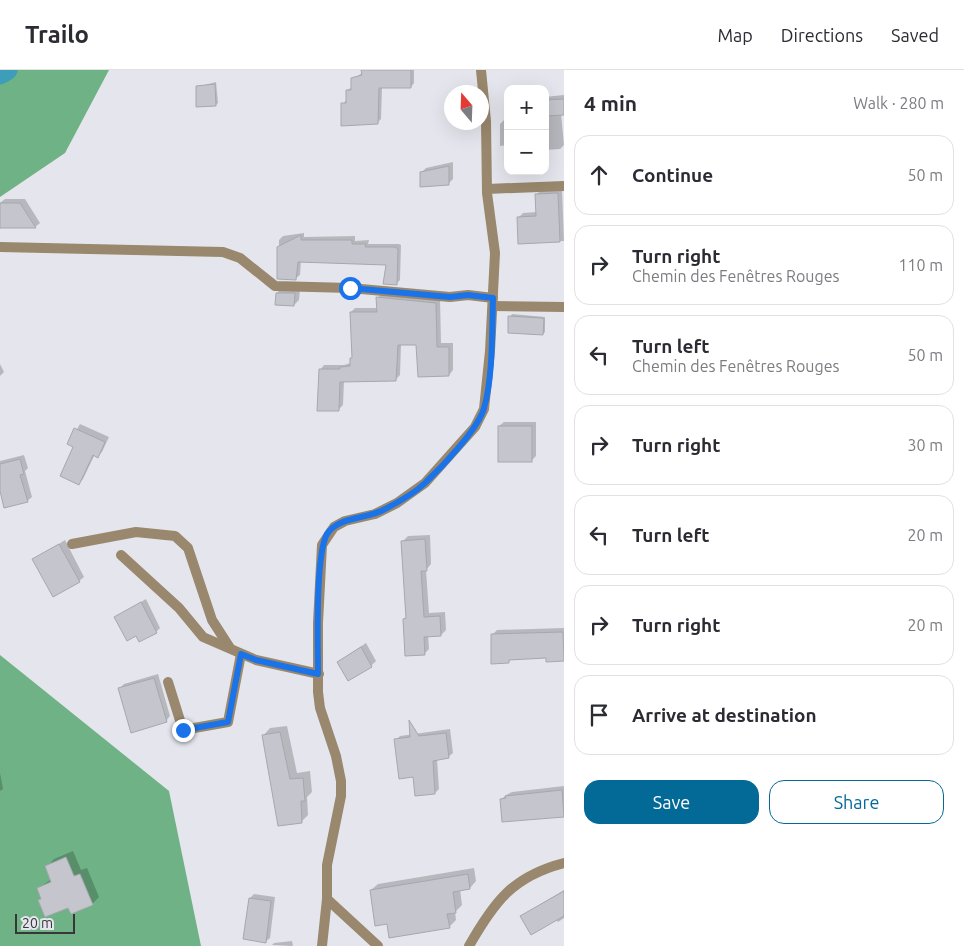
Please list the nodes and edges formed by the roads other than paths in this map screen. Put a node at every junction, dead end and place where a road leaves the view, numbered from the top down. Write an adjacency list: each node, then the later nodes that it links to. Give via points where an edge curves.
1 (481, 70): 3 (street)
2 (564, 186): 3 (street)
3 (487, 189): 5 (street, via 494,253)
4 (0, 247): 5 (street, via 223,252 240,258 275,286 350,288 450,297 468,295)
5 (493, 302): 6 (street); 11 (street, via 484,409 475,427 425,483 375,514 334,527 322,545)
6 (564, 307)
7 (72, 544): 9 (street, via 136,532 175,536 188,548 212,620)
8 (121, 555): 9 (street, via 179,608 203,637)
9 (230, 649): 10 (street)
10 (241, 654): 11 (street); 12 (street, via 228,722 183,730)
11 (318, 674): 14 (street, via 320,708 341,781 327,866)
12 (168, 682)
13 (564, 863): 17 (street, via 526,877 505,892 487,914)
14 (328, 899): 15 (street); 16 (street)
15 (322, 946)
16 (378, 946)
17 (469, 946)

